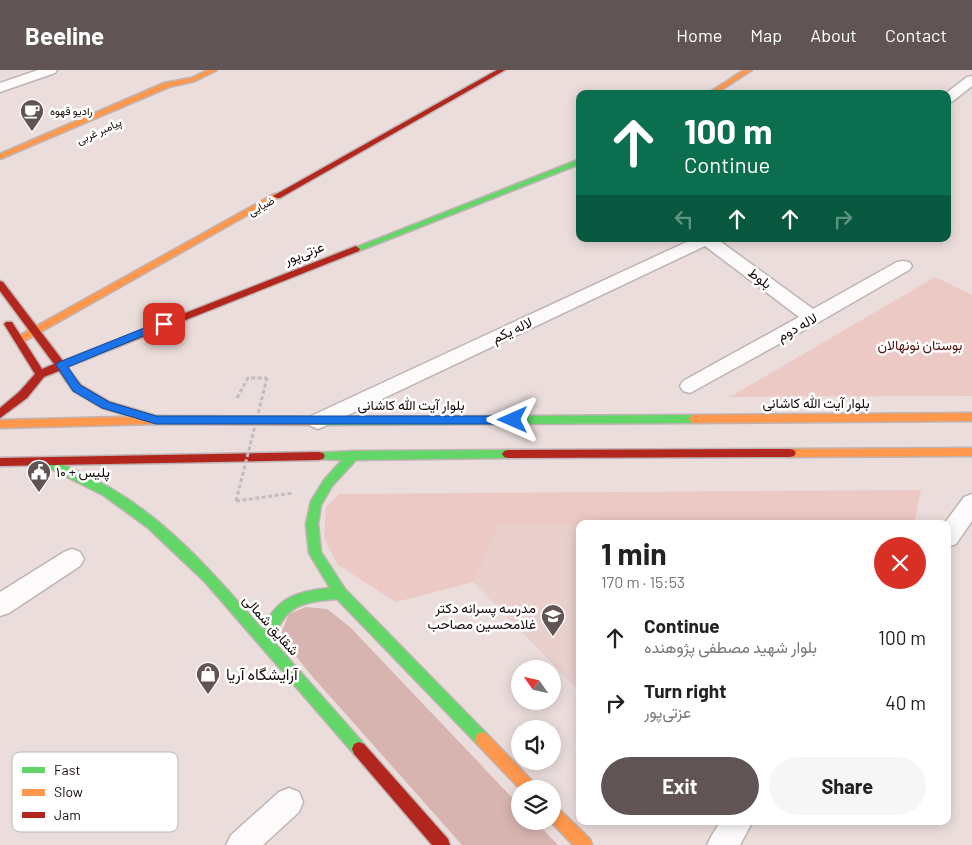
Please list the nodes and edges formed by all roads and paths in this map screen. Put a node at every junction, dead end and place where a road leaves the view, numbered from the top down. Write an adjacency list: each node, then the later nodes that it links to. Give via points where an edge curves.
1 (50, 70): 8 (street)
2 (175, 70): 6 (main road)
3 (214, 70): 6 (main road, پیامبر غربی)
4 (502, 70): 21 (main road, ضیایی)
5 (749, 70): 9 (main road)
6 (193, 80): 11 (main road, پیامبر غربی); 13 (main road, پیامبر غربی, via 167,85)
7 (972, 80): 10 (street)
8 (0, 88)
9 (716, 90)
10 (952, 95): 12 (street)
11 (174, 96)
12 (972, 97)
13 (0, 157)
14 (576, 162): 23 (main road, عزتی‌پور)
15 (700, 242): 30 (street, لاله یکم)
16 (710, 242): 20 (street, بلوط)
17 (903, 266): 20 (street, لاله دوم)
18 (0, 284): 21 (main road)
19 (0, 311): 22 (main road)
20 (813, 318): 26 (street, لاله دوم)
21 (36, 331): 22 (main road, ضیایی); 23 (main road)
22 (19, 340): 24 (main road)
23 (61, 365): 24 (main road, عزتی‌پور); 29 (main road, via 77,388 99,401)
24 (40, 374): 27 (main road, via 23,395)
25 (248, 378): 36 (path, bridge, via 267,378 236,501)
26 (690, 386)
27 (0, 414)
28 (972, 417): 30 (main road, بلوار آیت الله کاشانی)
29 (156, 420): 30 (main road, بلوار آیت الله کاشانی); 31 (main road, بلوار آیت الله کاشانی)
30 (318, 421)
31 (0, 424)
32 (972, 452): 33 (main road)
33 (354, 455): 35 (main road); 40 (main road, via 328,483 315,504 312,524 315,553)
34 (0, 462): 35 (main road)
35 (45, 462): 42 (main road, شقایق شمالی, via 107,492 151,523 209,578)
36 (297, 492)
37 (972, 504): 38 (street)
38 (951, 533)
39 (72, 559): 41 (street)
40 (340, 593): 42 (main road, via 310,595 287,604 272,620); 43 (main road)
41 (0, 605)
42 (266, 642): 48 (main road, شقایق شمالی)
43 (521, 780)
44 (289, 802): 47 (street)
45 (561, 821): 49 (main road)
46 (737, 825): 50 (street)
47 (241, 845)
48 (442, 845)
49 (584, 845)
50 (722, 845)

